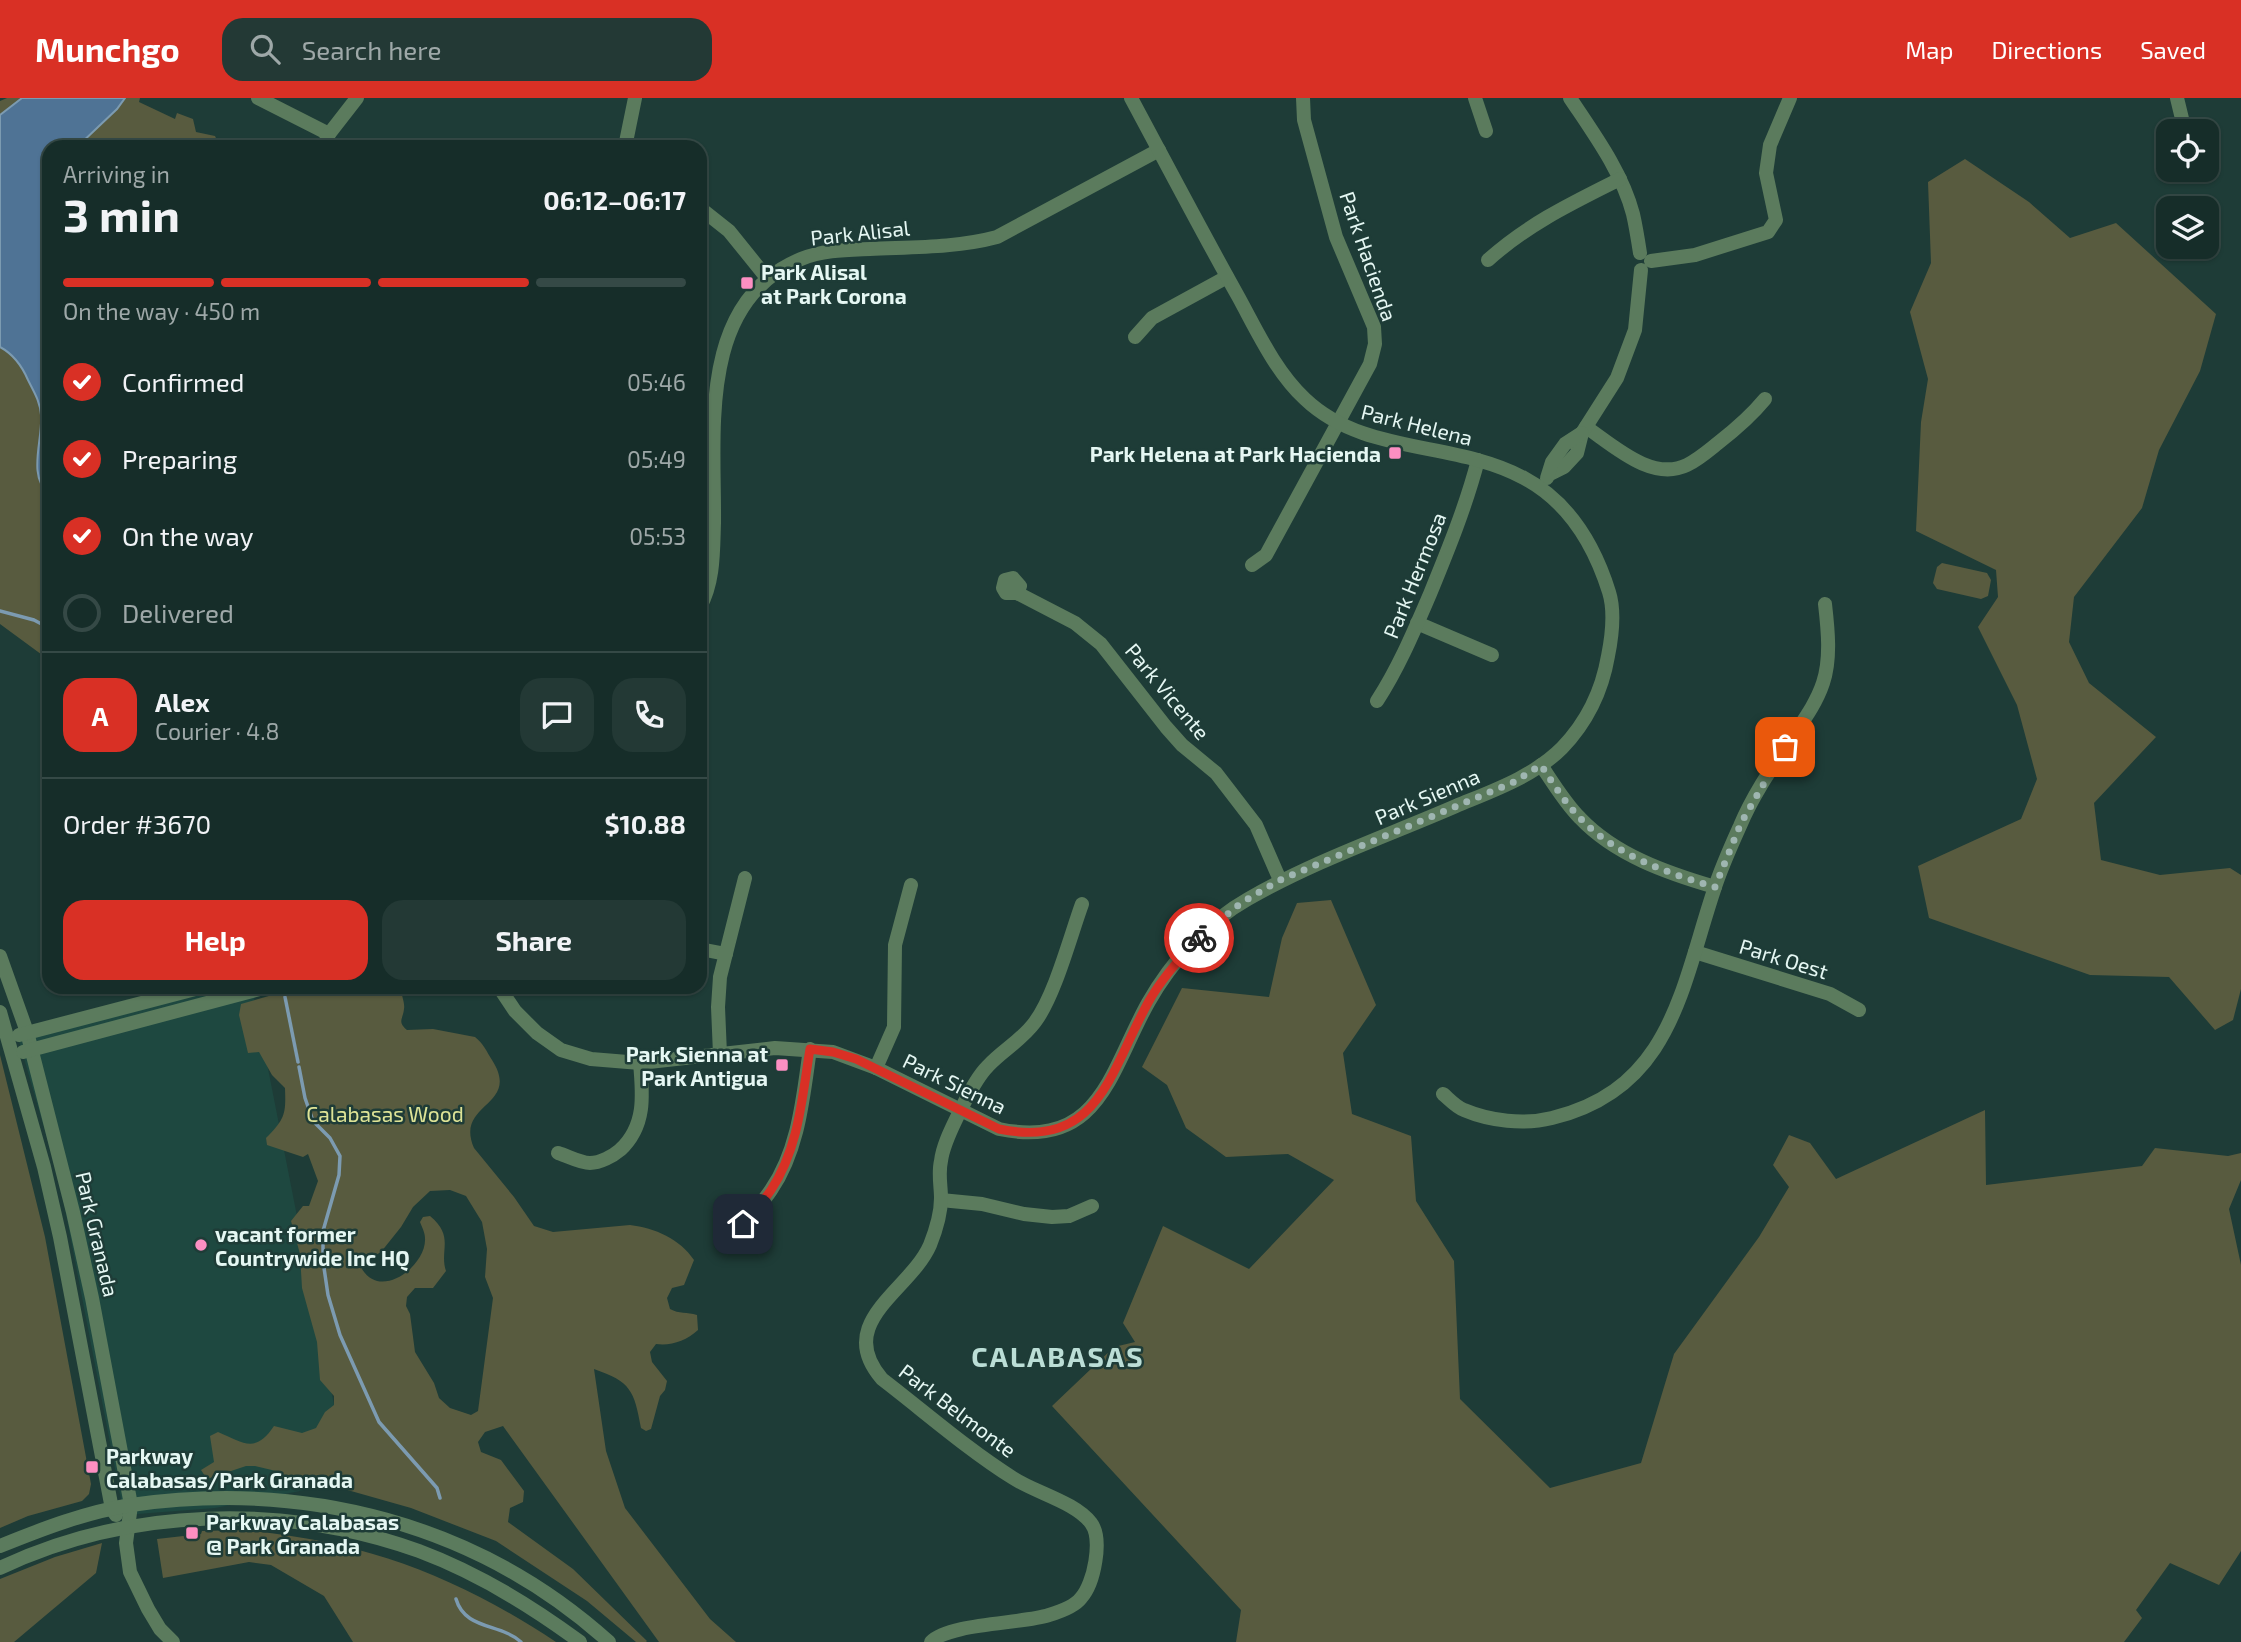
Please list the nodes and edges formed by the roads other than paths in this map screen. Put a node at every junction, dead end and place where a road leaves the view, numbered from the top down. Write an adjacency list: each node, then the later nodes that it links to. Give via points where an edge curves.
1 (258, 98): 12 (street)
2 (357, 98): 13 (street)
3 (635, 98): 14 (street)
4 (1131, 98): 15 (street, Park Helena)
5 (1303, 98): 24 (street, Park Hacienda, via 1304,120 1336,237 1374,327 1370,364)
6 (1475, 98): 11 (street)
7 (1570, 98): 16 (street)
8 (1790, 98): 19 (street, via 1770,145 1766,173 1776,220 1768,232 1695,255)
9 (2177, 98): 10 (street)
10 (2182, 119)
11 (1486, 131)
12 (324, 140)
13 (327, 140)
14 (626, 140)
15 (1159, 150): 20 (street, Park Helena); 21 (street, Park Alisal, via 997,237 971,244 834,251 802,259)
16 (1619, 179): 18 (street, via 1513,237); 19 (street)
17 (707, 214): 21 (street, via 729,231)
18 (1489, 260)
19 (1644, 261): 25 (street, via 1635,330 1618,378)
20 (1227, 276): 22 (street, via 1152,318); 24 (street, Park Helena, via 1287,380)
21 (767, 278): 29 (street, Park Alisal, via 745,303 720,361 713,566)
22 (1135, 337)
23 (1765, 399): 25 (street, via 1750,418 1703,455 1674,469 1634,459)
24 (1337, 424): 26 (street, Park Helena, via 1364,436); 28 (street, Park Hacienda, via 1266,555)
25 (1584, 430): 27 (street, via 1577,453 1567,454 1564,467 1550,474)
26 (1478, 460): 27 (street, Park Helena); 32 (street, Park Hermosa, via 1454,536)
27 (1540, 488): 35 (street, Park Helena, via 1568,513 1589,541 1611,600 1611,642 1605,676)
28 (1252, 565)
29 (707, 585)
30 (1017, 593): 38 (street, Park Vicente, via 1075,623 1101,644 1166,727 1216,774 1256,825)
31 (1825, 604): 40 (street, via 1828,658 1823,682 1741,823)
32 (1418, 623): 33 (street); 34 (street, Park Hermosa, via 1397,671)
33 (1492, 654)
34 (1377, 701)
35 (1592, 709): 36 (street, Park Sienna, via 1559,751)
36 (1541, 765): 38 (street, Park Sienna, via 1514,782); 40 (street, via 1578,817 1600,837 1661,869)
37 (745, 878): 44 (street)
38 (1280, 880): 60 (street, Park Sienna, via 1207,929 1181,957 1149,1001 1108,1086 1076,1119 1060,1128 1021,1133 999,1129)
39 (911, 885): 58 (street, via 894,945 894,1027)
40 (1715, 887): 43 (street)
41 (1082, 904): 60 (street, Park Belmonte, via 1045,1007 1021,1038 984,1071)
42 (707, 950): 44 (street)
43 (1695, 953): 49 (street, Park Oest, via 1830,995); 59 (street, via 1675,1014 1658,1047 1619,1087 1586,1108 1537,1122 1493,1119 1461,1109)
44 (726, 954): 55 (street, via 718,1007)
45 (0, 956): 51 (street, Park Granada)
46 (176, 994): 51 (street)
47 (216, 994): 54 (street)
48 (504, 994): 57 (street, Park Sienna, via 537,1033 561,1050 590,1059)
49 (1859, 1010)
50 (0, 1012): 52 (street, Park Granada)
51 (27, 1032): 52 (street); 54 (street, Park Granada)
52 (8, 1038): 56 (street, Park Granada)
53 (810, 1049): 55 (street, Park Sienna); 58 (street, Park Sienna); 64 (street, via 801,1114 790,1151 772,1189)
54 (31, 1050): 56 (street); 65 (street, Park Granada, via 90,1286)
55 (720, 1054): 57 (street, Park Sienna)
56 (12, 1055): 66 (street, Park Granada, via 60,1237)
57 (640, 1063): 61 (street, via 643,1097 640,1118 629,1141 613,1156 591,1163)
58 (877, 1068): 60 (street, Park Sienna)
59 (1443, 1094)
60 (960, 1111): 62 (street, Park Belmonte, via 940,1161)
61 (558, 1153)
62 (941, 1200): 63 (street, via 1052,1217 1069,1216); 73 (street, Park Belmonte, via 929,1247 869,1325 870,1362 882,1379 1014,1479 1083,1513 1098,1540 1090,1581 1079,1601 1049,1615 957,1631)
63 (1092, 1206)
64 (743, 1224)
65 (131, 1505): 66 (street); 67 (street, Park Granada); 72 (street, via 198,1498 272,1499 387,1519 494,1562 559,1602)
66 (112, 1509): 67 (street, Park Granada); 68 (street, via 43,1528)
67 (126, 1527): 69 (street, via 47,1549); 70 (street, Park Granada, via 130,1572 160,1629); 71 (street, via 197,1519 270,1520 386,1541 486,1581)
68 (0, 1546)
69 (0, 1568)
70 (173, 1642)
71 (580, 1642)
72 (609, 1642)
73 (931, 1642)

